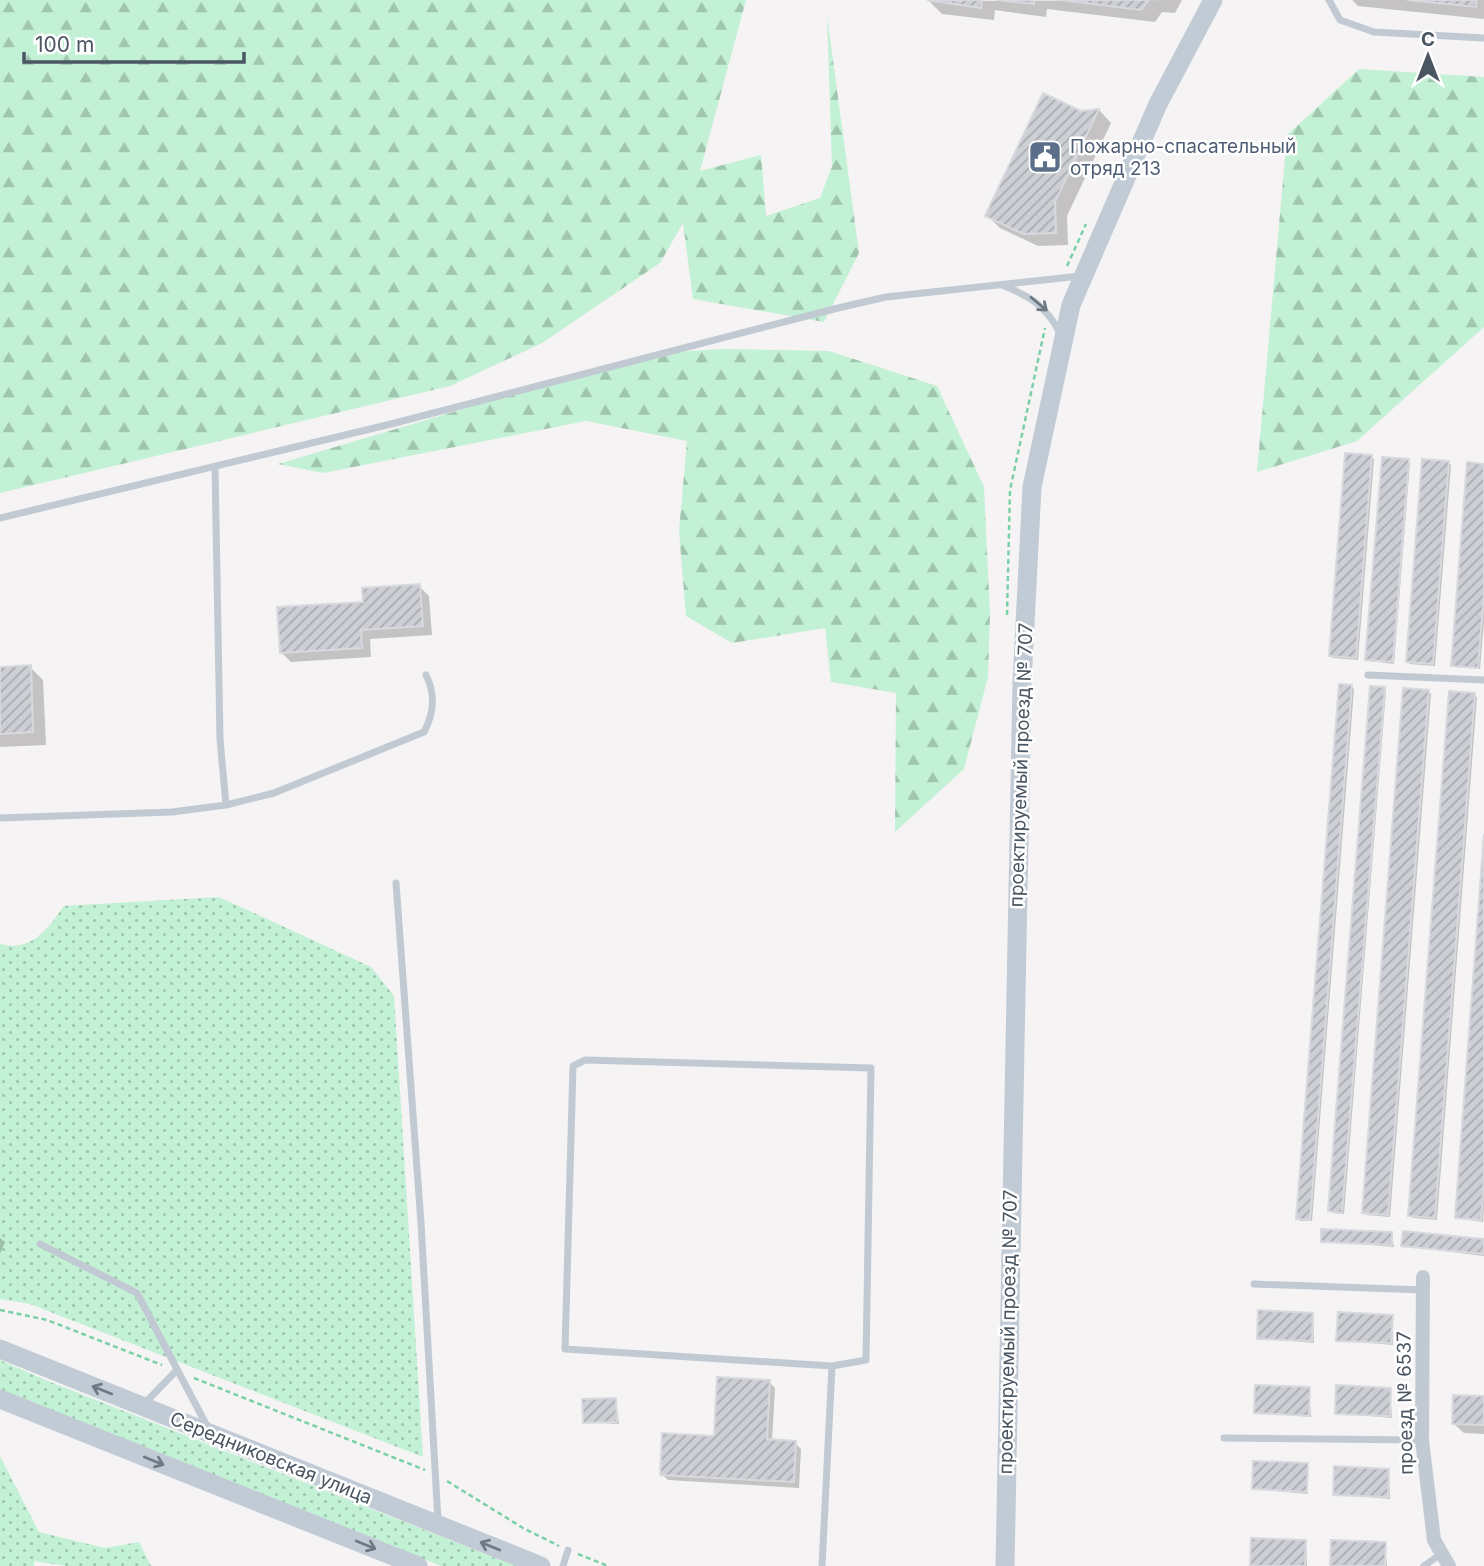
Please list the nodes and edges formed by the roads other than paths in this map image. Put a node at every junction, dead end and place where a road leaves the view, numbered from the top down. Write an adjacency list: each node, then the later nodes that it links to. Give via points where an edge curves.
1 (1213, 0): 4 (street, проектируемый проезд № 707, via 1158,104)
2 (1329, 0): 3 (lane, via 1340,20 1374,32)
3 (1484, 38)
4 (1084, 275): 5 (lane); 6 (street, проектируемый проезд № 707)
5 (1001, 285): 6 (lane, one-way to 6, via 1030,296 1048,311); 7 (lane, via 886,297 838,308)
6 (1064, 339): 33 (street, проектируемый проезд № 707, via 1032,487 1022,683)
7 (215, 468): 8 (lane); 12 (lane, via 220,738)
8 (0, 518)
9 (426, 675): 12 (lane, via 432,688 432,716 424,732 285,789)
10 (1368, 675): 11 (lane)
11 (1484, 680)
12 (226, 805): 13 (lane, via 172,812)
13 (0, 818)
14 (396, 883): 26 (lane)
15 (40, 1244): 20 (lane, via 137,1293)
16 (1423, 1283): 17 (lane); 25 (street, проезд № 6537)
17 (1254, 1284)
18 (0, 1349): 22 (street, Середниковская улица, one-way to 18)
19 (832, 1366): 19 (lane, via 866,1360 871,1068 584,1060 573,1066 565,1349); 32 (lane)
20 (176, 1371): 22 (lane); 23 (lane)
21 (0, 1399): 29 (street, one-way to 29)
22 (142, 1406): 23 (street, Середниковская улица)
23 (212, 1434): 26 (street, Середниковская улица)
24 (1224, 1438): 25 (lane)
25 (1422, 1440): 28 (street, проезд № 6537, via 1434,1540)
26 (438, 1525): 30 (street, Середниковская улица, one-way to 26)
27 (568, 1550): 31 (lane)
28 (1446, 1560): 34 (lane)
29 (418, 1566)
30 (541, 1566)
31 (563, 1566)
32 (822, 1566)
33 (1005, 1566)
34 (1424, 1566)

